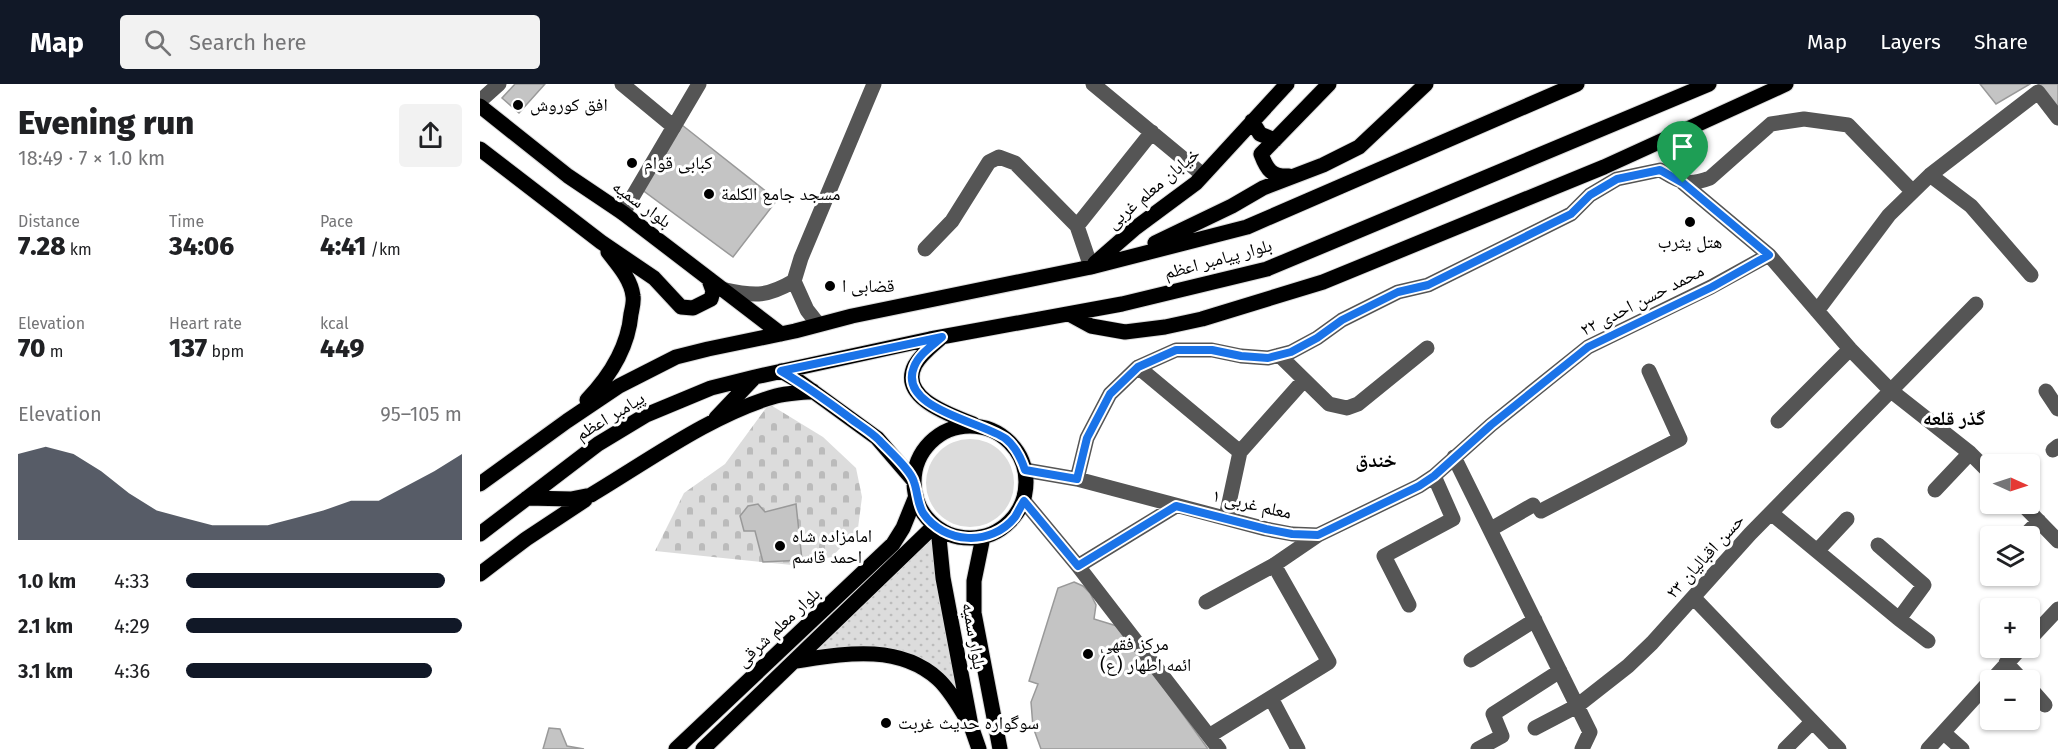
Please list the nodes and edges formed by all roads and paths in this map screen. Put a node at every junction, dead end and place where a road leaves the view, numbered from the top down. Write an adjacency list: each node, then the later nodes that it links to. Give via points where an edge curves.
1 (499, 84): 12 (street)
2 (622, 84): 16 (street)
3 (699, 84): 16 (street)
4 (874, 84): 33 (street)
5 (1093, 84): 17 (street)
6 (1287, 84): 15 (main road, خیابان معلم غربی)
7 (1329, 84): 18 (main road)
8 (1426, 84): 22 (main road, via 1359,147)
9 (1577, 84): 30 (main road, بلوار پیامبر اعظم, via 1247,227)
10 (1709, 84): 37 (main road, بلوار پیامبر اعظم, via 1267,269)
11 (1778, 86): 37 (main road, via 1604,167 1323,282 1202,319 1125,332 1091,326)
12 (480, 101)
13 (480, 106): 25 (main road, بلوار سمیه, via 568,176)
14 (2058, 118): 21 (street, via 2038,92)
15 (1252, 121): 18 (main road, via 1260,134); 20 (main road, خیابان معلم غربی)
16 (674, 127): 25 (street)
17 (1152, 132): 20 (street); 26 (street)
18 (1275, 140): 22 (main road, via 1261,154 1266,167 1280,177)
19 (480, 149): 27 (main road)
20 (1203, 175): 31 (main road, خیابان معلم غربی)
21 (1930, 175): 24 (street); 32 (street, via 1971,206)
22 (1291, 176): 30 (main road)
23 (1683, 183): 24 (street, via 1710,178 1772,124 1804,119 1848,125); 29 (street); 43 (street, via 1660,170 1617,179 1590,195 1571,214 1428,285 1398,292)
24 (1912, 191): 36 (street, via 1888,215)
25 (623, 213): 34 (main road, بلوار سمیه)
26 (1077, 226): 28 (street, via 1015,163 999,157 989,162 952,221); 31 (street)
27 (601, 242): 34 (main road, via 654,278 681,307 693,308 711,299); 53 (main road, via 628,279 633,297 631,322 624,347 602,385)
28 (925, 249)
29 (1769, 255): 36 (street); 59 (street, ۲۲ محمد حسن احدی, via 1588,347)
30 (1128, 256): 31 (main road)
31 (1090, 267): 38 (main road)
32 (2031, 275)
33 (794, 281): 34 (street, via 764,294 745,294); 38 (street)
34 (715, 284): 39 (main road, بلوار سمیه)
35 (1976, 304): 49 (street, ۲۳ حسن اقبالیان)
36 (1817, 311): 42 (street)
37 (1068, 314): 40 (main road, بلوار پیامبر اعظم)
38 (818, 324): 39 (main road)
39 (781, 334): 53 (main road, پیامبر اعظم, via 676,357 619,386)
40 (942, 337): 45 (main road, بلوار پیامبر اعظم); 56 (main road, via 914,367 913,383 919,396 945,413)
41 (1427, 348): 48 (street, via 1358,404 1347,408 1329,405)
42 (1850, 349): 49 (street); 54 (street)
43 (1279, 355): 44 (street, via 1268,358 1212,350 1176,350); 48 (street)
44 (1138, 367): 57 (street); 63 (street, via 1110,394 1087,438)
45 (781, 371): 47 (main road, پیامبر اعظم); 50 (main road)
46 (1649, 371): 78 (street, via 1680,439)
47 (755, 377): 55 (main road); 68 (main road, پیامبر اعظم, via 711,388 646,415 598,444)
48 (1304, 380): 57 (street)
49 (1890, 390): 58 (street); 71 (street, ۲۳ حسن اقبالیان)
50 (813, 391): 55 (main road, via 777,396); 65 (main road, via 877,438)
51 (2046, 391): 52 (street)
52 (2058, 409)
53 (567, 421): 64 (main road, پیامبر اعظم)
54 (1778, 421)
55 (710, 424): 67 (main road)
56 (979, 426): 61 (main road, via 1009,441); 65 (main road, via 948,430 934,439 920,458)
57 (1240, 452): 73 (street)
58 (1970, 453): 60 (street); 66 (street)
59 (1454, 457): 62 (street, معلم غربی ۱); 78 (street)
60 (1980, 463)
61 (1025, 470): 63 (street, معلم غربی ۱); 69 (main road)
62 (1434, 476): 80 (street, معلم غربی ۱); 90 (street, via 1452,519 1384,556)
63 (1077, 479): 70 (street, معلم غربی ۱)
64 (480, 484)
65 (915, 489): 77 (main road, via 923,512); 113 (main road, بلوار معلم شرقی, via 903,528 893,544)
66 (1935, 490)
67 (591, 495): 68 (main road, via 571,499); 87 (main road)
68 (527, 498): 79 (main road, پیامبر اعظم)
69 (1024, 501): 82 (main road, via 1015,517 1000,530); 86 (street)
70 (1176, 506): 73 (street, معلم غربی ۱); 86 (street)
71 (1771, 513): 84 (street); 88 (street, ۲۳ حسن اقبالیان)
72 (2032, 514): 75 (street)
73 (1226, 518): 80 (street, معلم غربی ۱, via 1292,534)
74 (1848, 519): 84 (street)
75 (2039, 521): 76 (street); 81 (street)
76 (2034, 526)
77 (936, 527): 82 (main road, via 966,538); 98 (main road, بلوار معلم شرقی); 109 (main road, بلوار سمیه)
78 (1491, 529): 93 (street)
79 (480, 534)
80 (1318, 535): 85 (street)
81 (2056, 535)
82 (983, 537): 116 (main road, بلوار سمیه, via 974,581 974,613)
83 (1878, 545): 92 (street, via 1924,585)
84 (1817, 551): 92 (street)
85 (1274, 565): 89 (street); 104 (street, via 1329,662)
86 (1078, 566): 112 (street)
87 (480, 574)
88 (1694, 598): 106 (street, ۲۳ حسن اقبالیان, via 1628,666); 108 (street)
89 (1206, 602)
90 (1409, 605)
91 (2058, 609): 94 (street)
92 (1899, 619): 95 (street)
93 (1535, 620): 97 (street); 100 (street)
94 (2040, 628)
95 (1928, 641)
96 (2011, 658): 99 (street)
97 (1471, 660)
98 (796, 661): 109 (main road, via 852,653 896,657 937,678); 114 (main road, بلوار معلم شرقی)
99 (2006, 663): 101 (street); 102 (street)
100 (1560, 670): 106 (street); 119 (street, via 1493,714 1502,736)
101 (2000, 670)
102 (2013, 670)
103 (1980, 693): 111 (street)
104 (1271, 698): 112 (street); 118 (street)
105 (2040, 699): 107 (street)
106 (1577, 705): 110 (street, ۲۳ حسن اقبالیان); 120 (street, via 1590,732)
107 (2045, 705)
108 (1811, 723): 121 (street); 122 (street)
109 (971, 726): 115 (main road, بلوار سمیه)
110 (1534, 728)
111 (1944, 733): 123 (street); 124 (street)
112 (1209, 736): 117 (street)
113 (676, 749)
114 (703, 749)
115 (979, 749)
116 (1000, 749)
117 (1219, 749)
118 (1298, 749)
119 (1478, 749)
120 (1582, 749)
121 (1785, 749)
122 (1839, 749)
123 (1928, 749)
124 (1962, 749)

